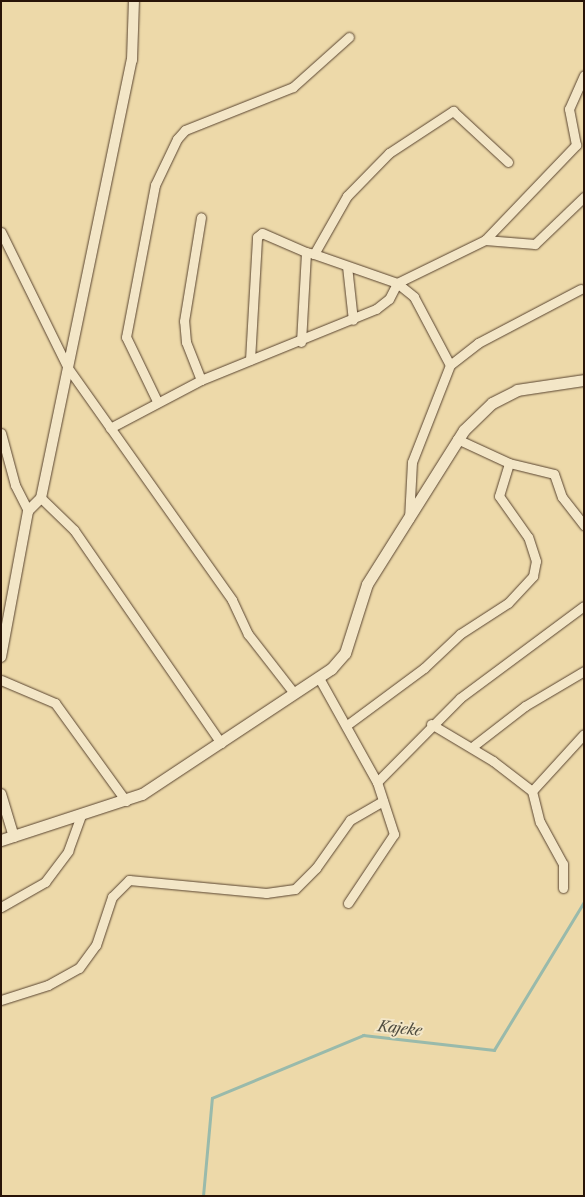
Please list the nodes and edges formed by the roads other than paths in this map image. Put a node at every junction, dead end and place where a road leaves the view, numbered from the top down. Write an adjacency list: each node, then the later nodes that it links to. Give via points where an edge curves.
1 (134, 1): 17 (street, via 132,60)
2 (349, 37): 20 (street, via 293,87 186,130 177,140 155,185 126,337)
3 (584, 76): 8 (street, via 569,109 576,144)
4 (508, 162): 9 (street, via 453,111 448,112 389,153 362,180 347,196)
5 (584, 197): 8 (street, via 535,244)
6 (201, 217): 18 (street, via 184,320 186,342)
7 (1, 232): 17 (street)
8 (485, 240): 11 (street)
9 (310, 253): 10 (street); 14 (street); 15 (street, via 262,233 257,237)
10 (347, 266): 11 (street); 13 (street)
11 (396, 283): 13 (street, via 386,302); 16 (street, via 414,297)
12 (581, 289): 16 (street, via 478,343)
13 (353, 320): 14 (street)
14 (301, 342): 15 (street)
15 (250, 360): 18 (street)
16 (450, 366): 27 (street, via 412,462)
17 (68, 368): 21 (street); 25 (street)
18 (201, 380): 20 (street)
19 (584, 380): 23 (main road, via 517,390 480,413)
20 (157, 401): 21 (street)
21 (110, 428): 34 (street, via 232,600 248,634)
22 (1, 433): 26 (street, via 15,484)
23 (457, 439): 24 (street); 27 (main road)
24 (509, 463): 28 (street, via 554,474 562,497); 36 (street, via 498,496 528,537 536,561 533,576 508,603 460,634)
25 (41, 498): 26 (street); 38 (street, via 74,530)
26 (28, 511): 30 (street)
27 (409, 519): 32 (main road, via 367,584 345,653)
28 (584, 525)
29 (584, 606): 35 (street)
30 (1, 656)
31 (582, 677): 39 (street, via 525,706)
32 (319, 678): 34 (main road); 36 (street)
33 (1, 680): 43 (street, via 55,703)
34 (294, 693): 38 (main road)
35 (431, 724): 39 (street); 40 (street)
36 (347, 725): 40 (street)
37 (584, 734): 41 (street)
38 (221, 742): 43 (main road, via 180,772)
39 (472, 747): 41 (street)
40 (377, 782): 44 (street)
41 (532, 791): 48 (street, via 540,822 563,864)
42 (1, 794): 46 (street)
43 (126, 801): 45 (main road)
44 (383, 801): 49 (street, via 392,824 391,843); 51 (street, via 350,820 316,868 295,889 266,892 129,880 112,897 96,945 79,968 48,985)
45 (82, 816): 46 (main road); 50 (street, via 68,851 45,882)
46 (14, 837): 47 (main road)
47 (1, 840)
48 (563, 888)
49 (348, 903)
50 (1, 907)
51 (1, 1000)

